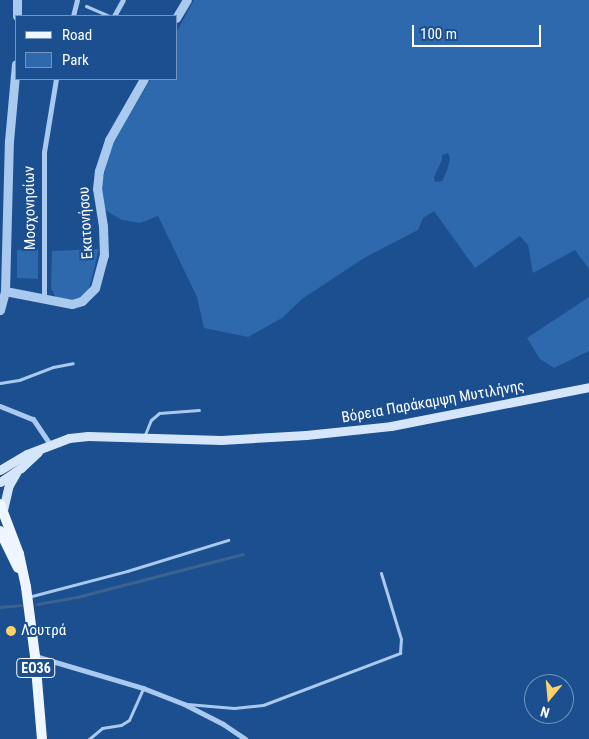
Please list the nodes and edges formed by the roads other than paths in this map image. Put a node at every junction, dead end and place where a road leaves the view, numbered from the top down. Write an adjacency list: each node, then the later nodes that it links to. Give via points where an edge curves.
1 (17, 0): 6 (street)
2 (77, 0): 7 (street)
3 (123, 0): 9 (street)
4 (186, 0): 10 (street)
5 (86, 6): 8 (lane)
6 (17, 15)
7 (72, 15)
8 (107, 15)
9 (115, 15)
10 (178, 15)
11 (15, 72): 14 (street, via 6,140)
12 (56, 80): 16 (street, Μοσχονησίων, via 44,152)
13 (143, 80): 16 (street, Εκατονήσου, via 109,140 100,171 97,189 104,256 95,288 82,301 72,304)
14 (4, 220): 15 (street)
15 (5, 290): 16 (street); 17 (street)
16 (44, 297)
17 (0, 310)
18 (73, 363): 19 (lane)
19 (0, 383)
20 (589, 386): 23 (main road, Βόρεια Παράκαμψη Μυτιλήνης, via 391,426 249,439)
21 (0, 406): 24 (street, via 33,419)
22 (199, 410): 23 (lane, via 159,413 150,420)
23 (144, 438): 24 (main road, Βόρεια Παράκαμψη Μυτιλήνης, via 88,436)
24 (46, 446): 25 (main road, Βόρεια Παράκαμψη Μυτιλήνης); 26 (main road, Βόρεια Παράκαμψη Μυτιλήνης)
25 (21, 468): 27 (main road, Βόρεια Παράκαμψη Μυτιλήνης); 28 (main road, via 9,485)
26 (0, 470)
27 (0, 482)
28 (2, 507): 32 (main road, ΕΟ36, via 20,554)
29 (0, 531): 32 (main road, ΕΟ36)
30 (228, 540): 32 (lane, via 127,571)
31 (381, 573): 35 (lane, via 402,644 402,650 396,655 263,705 234,708)
32 (27, 592): 33 (main road, ΕΟ36)
33 (35, 656): 34 (street); 36 (main road, ΕΟ36)
34 (143, 688): 35 (street); 37 (lane, via 128,720 102,728)
35 (184, 704): 38 (street)
36 (42, 739)
37 (89, 739)
38 (244, 739)

